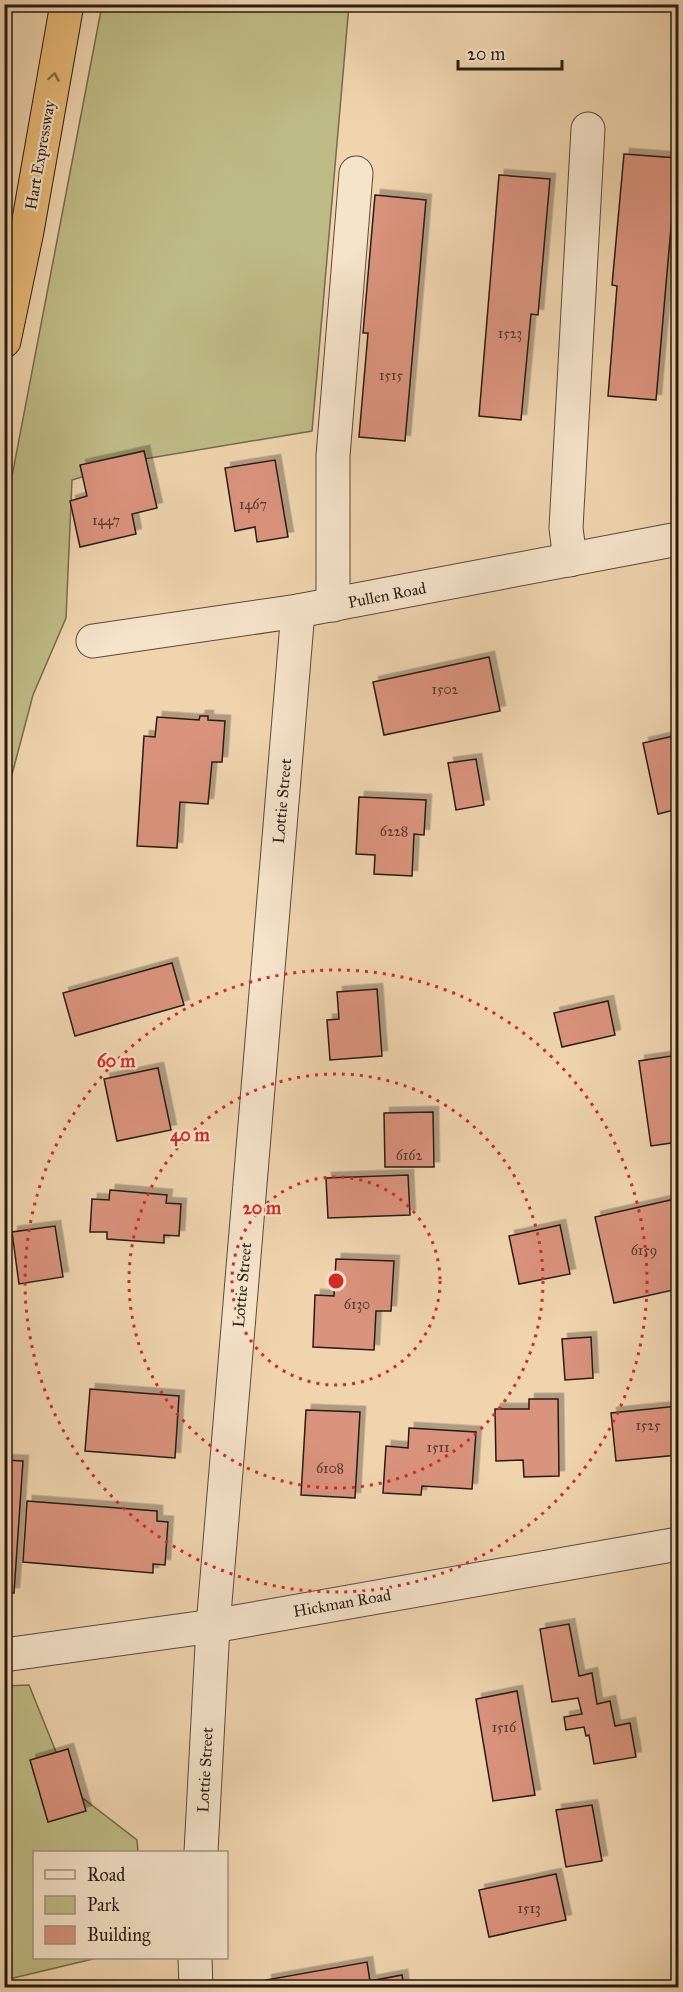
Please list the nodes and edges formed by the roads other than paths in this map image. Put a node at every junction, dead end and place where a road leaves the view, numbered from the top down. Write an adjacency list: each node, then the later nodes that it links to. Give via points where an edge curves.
1 (67, 4): 4 (highway, Hart Expressway, one-way to 1)
2 (588, 129): 6 (street, via 566,528)
3 (356, 173): 7 (street, via 333,456)
4 (4, 341)
5 (678, 539): 6 (street, Pullen Road)
6 (570, 560): 7 (street, Pullen Road)
7 (333, 605): 8 (street, Pullen Road)
8 (298, 611): 9 (street, Pullen Road); 11 (street, Lottie Street)
9 (93, 641)
10 (678, 1544): 11 (street, Hickman Road)
11 (213, 1626): 12 (street, Hickman Road); 13 (street, Lottie Street)
12 (4, 1655)
13 (201, 1851)
14 (195, 1959): 15 (street)
15 (196, 1988)

